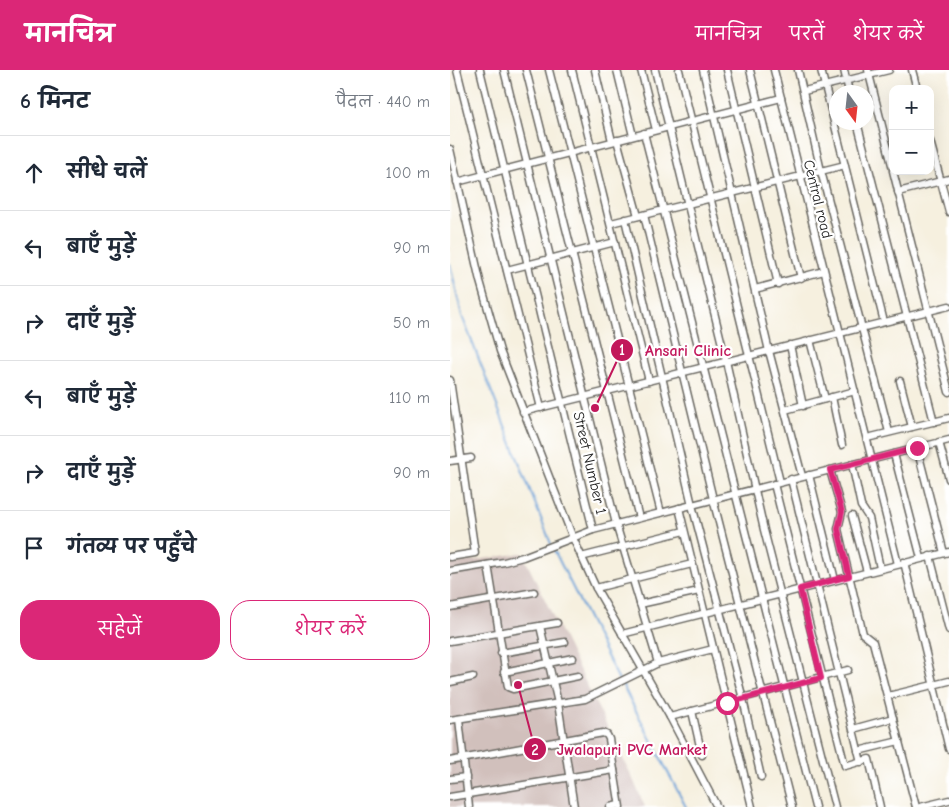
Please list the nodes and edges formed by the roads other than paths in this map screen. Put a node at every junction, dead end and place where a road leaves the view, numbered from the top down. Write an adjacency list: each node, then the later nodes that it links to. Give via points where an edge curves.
1 (457, 70): 48 (street)
2 (480, 70): 46 (street, Street Number 1)
3 (504, 70): 44 (street)
4 (526, 70): 43 (street)
5 (549, 70): 40 (street)
6 (572, 70): 38 (street)
7 (595, 70): 37 (street)
8 (617, 70): 36 (street)
9 (641, 70): 33 (street)
10 (655, 70): 32 (street)
11 (679, 70): 31 (street)
12 (702, 70): 30 (street)
13 (727, 70): 29 (street)
14 (750, 70): 28 (street)
15 (774, 70): 27 (street, Central road)
16 (798, 70): 26 (street)
17 (821, 70): 25 (street)
18 (844, 70): 22 (street)
19 (889, 70): 21 (street)
20 (912, 70): 24 (street)
21 (868, 72): 22 (street); 41 (street)
22 (846, 81): 23 (street); 25 (street)
23 (847, 85)
24 (916, 85)
25 (825, 86): 26 (street); 45 (street)
26 (804, 91): 47 (street)
27 (781, 98): 28 (street); 50 (street, Central road)
28 (758, 104): 29 (street); 54 (street)
29 (736, 109): 30 (street); 55 (street)
30 (713, 115): 31 (street); 57 (street)
31 (691, 121): 32 (street); 58 (street)
32 (669, 126): 33 (street); 59 (street)
33 (656, 130): 35 (street)
34 (859, 130): 77 (street)
35 (644, 133): 36 (street); 60 (street)
36 (633, 136): 37 (street)
37 (614, 140): 38 (street); 62 (street)
38 (591, 146): 40 (street); 64 (street)
39 (450, 150): 53 (street)
40 (570, 151): 43 (street); 66 (street)
41 (889, 154)
42 (934, 156): 52 (street)
43 (549, 157): 44 (street); 67 (street)
44 (527, 163): 46 (street); 68 (street)
45 (844, 165): 47 (street); 78 (street)
46 (506, 169): 48 (street); 69 (street, Street Number 1)
47 (821, 171): 50 (street); 79 (street)
48 (483, 174): 53 (street); 70 (street)
49 (894, 175): 56 (street)
50 (800, 177): 54 (street); 71 (street, Central road)
51 (949, 179): 52 (street)
52 (941, 181): 56 (street); 61 (street)
53 (456, 182): 102 (street, via 490,319)
54 (777, 182): 55 (street); 72 (street)
55 (754, 188): 57 (street); 73 (street)
56 (898, 192): 76 (street)
57 (733, 193): 58 (street); 74 (street)
58 (710, 199): 59 (street); 84 (street)
59 (688, 204): 60 (street); 85 (street)
60 (664, 210): 62 (street); 86 (street)
61 (949, 212)
62 (641, 215): 63 (street); 87 (street)
63 (625, 219): 64 (street); 88 (street)
64 (610, 223): 65 (street)
65 (615, 242): 66 (street); 90 (street)
66 (594, 248): 67 (street); 92 (street)
67 (572, 253): 68 (street); 93 (street)
68 (550, 258): 69 (street); 96 (street)
69 (529, 264): 70 (street); 98 (street, Street Number 1)
70 (507, 270): 100 (street)
71 (824, 271): 72 (street); 80 (street, Central road)
72 (801, 278): 73 (street)
73 (778, 284): 74 (street)
74 (755, 289): 83 (street)
75 (949, 306): 76 (street)
76 (927, 311): 77 (street); 95 (street)
77 (906, 316): 78 (street); 104 (street)
78 (884, 322): 79 (street)
79 (862, 328): 80 (street); 106 (street)
80 (840, 333): 81 (street); 94 (street, Central road)
81 (810, 340): 82 (street); 97 (street)
82 (790, 346): 83 (street); 99 (street)
83 (769, 350): 84 (street); 101 (street)
84 (748, 356): 85 (street); 122 (street)
85 (726, 361): 86 (street); 123 (street)
86 (704, 367): 87 (street); 124 (street)
87 (683, 372): 88 (street); 125 (street)
88 (663, 377): 90 (street); 126 (street)
89 (450, 380): 114 (street)
90 (649, 381): 92 (street)
91 (900, 381): 105 (street)
92 (628, 386): 93 (street); 128 (street)
93 (607, 391): 96 (street); 130 (street)
94 (855, 391): 97 (street); 107 (street, Central road)
95 (949, 392)
96 (584, 397): 98 (street); 131 (street)
97 (828, 398): 99 (street); 110 (street)
98 (562, 402): 100 (street); 132 (street, Street Number 1)
99 (803, 406): 101 (street)
100 (541, 408): 102 (street)
101 (785, 410): 119 (street)
102 (523, 412): 134 (street)
103 (949, 418): 104 (street)
104 (934, 422): 105 (street)
105 (912, 427): 106 (street)
106 (889, 432): 107 (street)
107 (867, 438): 115 (street, Central road)
108 (949, 440): 109 (street)
109 (939, 442): 111 (street); 121 (street)
110 (842, 445)
111 (917, 448): 112 (street); 136 (street)
112 (894, 454): 115 (street); 141 (street)
113 (472, 458): 114 (street)
114 (460, 459): 116 (street); 137 (street)
115 (872, 459): 117 (street); 142 (street, Central road)
116 (450, 461)
117 (852, 464): 118 (street); 146 (street)
118 (830, 470): 119 (street); 149 (street, via 842,512 838,529)
119 (806, 476): 120 (street); 151 (street)
120 (791, 479): 122 (street); 152 (street)
121 (949, 480)
122 (777, 483): 123 (street); 154 (street)
123 (756, 488): 124 (street); 157 (street)
124 (735, 493): 125 (street); 158 (street)
125 (713, 499): 126 (street); 161 (street)
126 (692, 505): 127 (street); 163 (street)
127 (679, 508): 128 (street); 133 (street)
128 (661, 513): 130 (street)
129 (852, 516): 148 (street)
130 (638, 518): 131 (street)
131 (616, 524): 132 (street); 135 (street)
132 (593, 530): 134 (street)
133 (684, 531): 135 (street); 143 (street)
134 (572, 538): 140 (street); 144 (street, via 523,557)
135 (623, 546): 140 (street); 150 (street)
136 (946, 552): 138 (street)
137 (475, 554): 139 (street); 145 (street)
138 (930, 556): 141 (street); 168 (street)
139 (450, 557)
140 (581, 557): 153 (street)
141 (921, 558): 142 (street)
142 (901, 563): 146 (street); 190 (street, Central road)
143 (692, 564): 150 (street); 155 (street)
144 (488, 565): 145 (street); 159 (street)
145 (477, 566): 147 (street)
146 (880, 568): 148 (street)
147 (450, 571)
148 (867, 572): 149 (street)
149 (849, 576): 151 (street); 193 (street, via 863,634 873,642)
150 (633, 579): 153 (street); 160 (street)
151 (835, 580): 152 (street)
152 (816, 584): 154 (street); 182 (street)
153 (596, 588): 170 (street)
154 (800, 589): 157 (street); 185 (street)
155 (699, 590): 160 (street); 164 (street)
156 (534, 592): 159 (street)
157 (780, 594): 158 (street); 189 (street)
158 (762, 598): 161 (street); 191 (street)
159 (494, 599): 162 (street); 169 (street)
160 (640, 604): 167 (street)
161 (740, 604): 163 (street); 192 (street)
162 (450, 607)
163 (720, 609): 164 (street); 194 (street)
164 (704, 613): 167 (street); 174 (street)
165 (557, 624): 166 (street)
166 (540, 626): 169 (street); 173 (street)
167 (647, 627): 170 (street); 178 (street)
168 (949, 630)
169 (498, 634): 171 (street); 175 (street)
170 (622, 634): 179 (street)
171 (450, 641)
172 (565, 642): 173 (street)
173 (543, 645): 175 (street); 177 (street)
174 (713, 649): 178 (street); 196 (street)
175 (501, 654): 181 (street)
176 (573, 658): 177 (street)
177 (547, 663): 181 (street); 186 (street)
178 (658, 663): 179 (street)
179 (640, 670): 195 (street, via 585,699); 198 (street)
180 (848, 670): 182 (street)
181 (504, 672): 186 (street, via 510,689)
182 (838, 673): 185 (street); 204 (street)
183 (578, 676): 186 (street)
184 (472, 677): 188 (street)
185 (821, 678): 189 (street); 212 (street, via 844,766)
186 (552, 681): 195 (street)
187 (949, 681): 190 (street)
188 (450, 682)
189 (802, 683): 191 (street); 230 (street)
190 (934, 684): 193 (street); 203 (street, Central road)
191 (785, 687): 192 (street); 229 (street)
192 (764, 693): 194 (street); 228 (street)
193 (888, 696): 200 (street)
194 (743, 698): 196 (street); 216 (street)
195 (558, 703): 199 (street); 205 (street)
196 (727, 703): 197 (street); 227 (street)
197 (692, 712): 198 (street); 209 (street)
198 (670, 717): 226 (street)
199 (459, 718): 202 (street); 210 (street)
200 (893, 718): 204 (street); 206 (street)
201 (949, 719): 203 (street)
202 (450, 720)
203 (942, 721): 207 (street, Central road)
204 (852, 729): 208 (street)
205 (564, 740): 210 (street); 213 (street, via 607,735); 215 (street)
206 (899, 741): 208 (street); 232 (street)
207 (949, 749)
208 (858, 751): 212 (street)
209 (702, 755)
210 (463, 758): 211 (street); 214 (street)
211 (450, 761)
212 (861, 762): 231 (street, via 869,760)
213 (614, 770): 215 (street); 222 (street)
214 (466, 777): 217 (street); 218 (street)
215 (570, 777): 218 (street); 224 (street)
216 (761, 777)
217 (450, 779)
218 (468, 794): 219 (street); 223 (street)
219 (450, 797)
220 (949, 800): 221 (street)
221 (939, 805): 233 (street)
222 (619, 806): 225 (street)
223 (469, 807)
224 (574, 807)
225 (610, 807)
226 (717, 807)
227 (752, 807)
228 (792, 807)
229 (816, 807)
230 (835, 807)
231 (880, 807)
232 (916, 807)
233 (920, 807)

